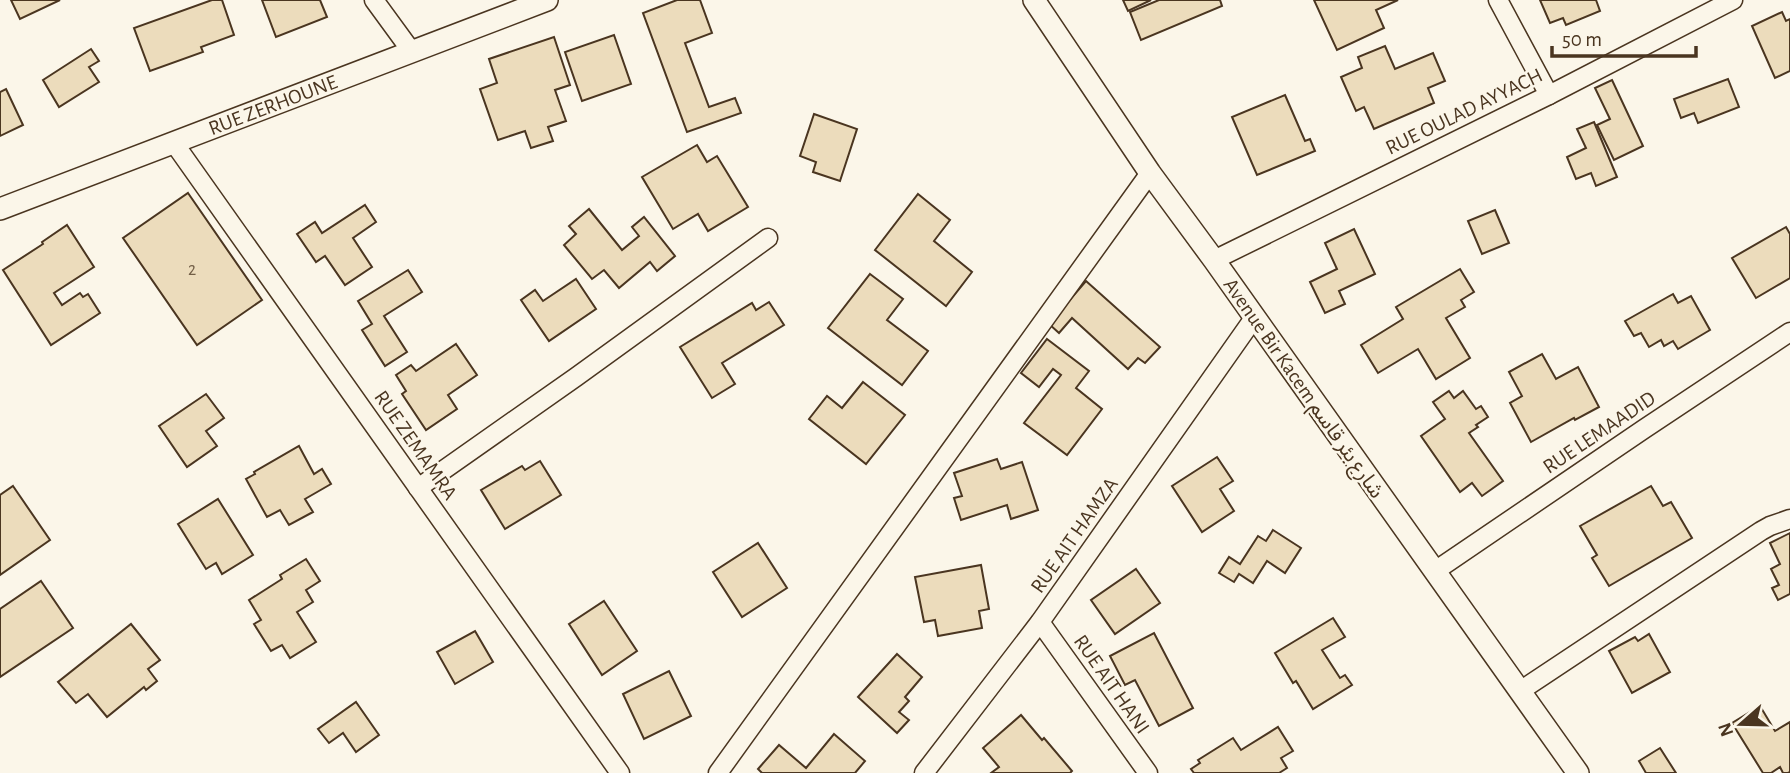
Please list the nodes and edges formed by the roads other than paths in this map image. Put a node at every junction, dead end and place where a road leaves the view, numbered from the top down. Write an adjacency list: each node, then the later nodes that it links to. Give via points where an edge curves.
1 (374, 0): 6 (street)
2 (547, 0): 6 (street, RUE ZERHOUNE)
3 (1034, 0): 9 (street, Avenue Bir Kacem شارع بئر قاسم)
4 (1498, 0): 7 (street)
5 (1733, 0): 7 (street, RUE OULAD AYYACH)
6 (412, 52): 8 (street, RUE ZERHOUNE)
7 (1549, 95): 12 (street, RUE OULAD AYYACH)
8 (174, 142): 10 (street, RUE ZERHOUNE); 15 (street, RUE ZEMAMRA)
9 (1150, 173): 12 (street, Avenue Bir Kacem شارع بئر قاسم); 22 (street)
10 (0, 209)
11 (768, 238): 15 (street)
12 (1214, 260): 13 (street, Avenue Bir Kacem شارع بئر قاسم)
13 (1254, 318): 17 (street, Avenue Bir Kacem شارع بئر قاسم); 18 (street, RUE AIT HAMZA)
14 (1790, 332): 17 (street, RUE LEMAADID)
15 (418, 488): 21 (street, RUE ZEMAMRA)
16 (1790, 519): 19 (street, via 1761,531)
17 (1435, 572): 19 (street, Avenue Bir Kacem شارع بئر قاسم)
18 (1040, 622): 20 (street, RUE AIT HAMZA); 23 (street, RUE AIT HANI)
19 (1520, 691): 24 (street, Avenue Bir Kacem شارع بئر قاسم)
20 (933, 769)
21 (620, 773)
22 (718, 773)
23 (1147, 773)
24 (1578, 773)

